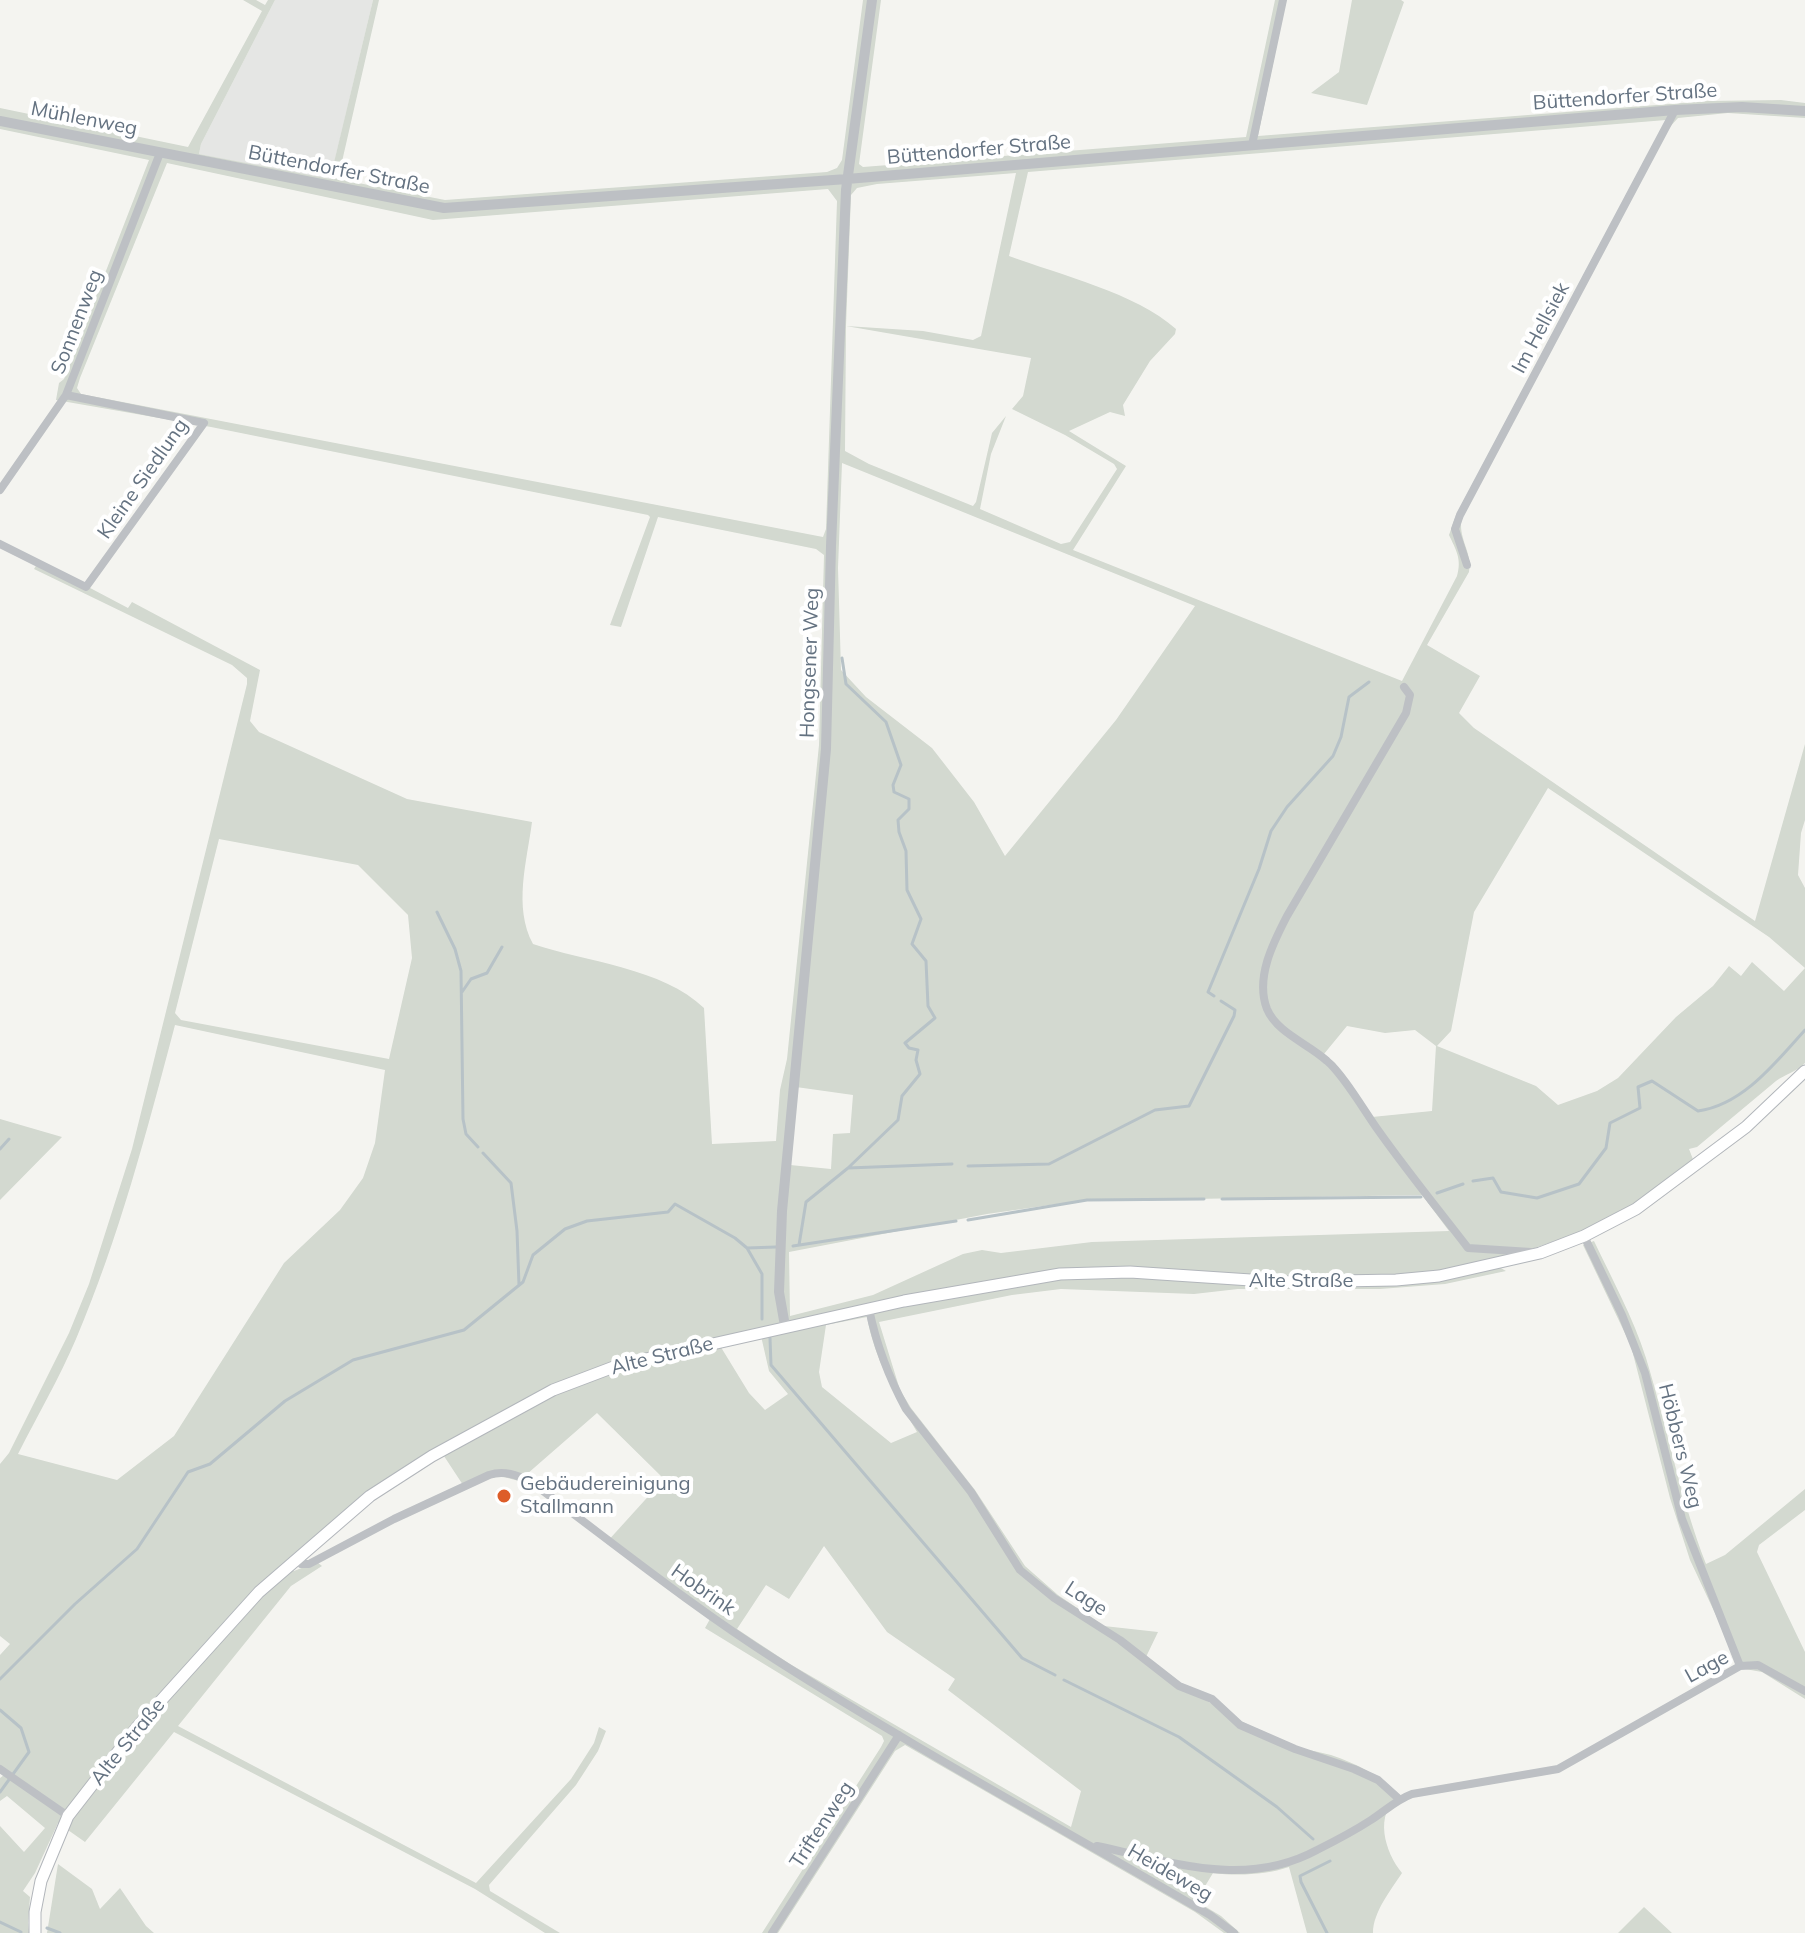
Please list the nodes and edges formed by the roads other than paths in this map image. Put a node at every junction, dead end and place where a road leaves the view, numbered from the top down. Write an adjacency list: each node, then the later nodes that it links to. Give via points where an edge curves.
1 (872, 0): 8 (street, Hongsener Weg)
2 (1283, 0): 6 (street)
3 (1675, 110): 4 (street, Büttendorfer Straße); 6 (street, Büttendorfer Straße); 12 (street, Im Hellsiek, via 1460,515 1455,529)
4 (1805, 111)
5 (0, 121): 7 (street, Mühlenweg)
6 (1252, 145): 8 (street, Büttendorfer Straße)
7 (160, 153): 8 (street, Büttendorfer Straße, via 444,208); 9 (street, Sonnenweg)
8 (847, 179): 18 (street, Hongsener Weg, via 826,749 782,1211 779,1292)
9 (66, 395): 10 (street, Sonnenweg); 11 (street, Kleine Siedlung, via 204,423 86,587)
10 (0, 490)
11 (0, 544)
12 (1467, 565)
13 (1404, 687): 16 (street, Alte Straße, via 1410,695 1406,713 1271,947 1263,992 1274,1021 1329,1062 1468,1248)
14 (1805, 1071): 15 (main road, Alte Straße, via 1710,1156 1636,1209)
15 (1584, 1236): 16 (main road, Alte Straße); 20 (street, Höbbers Weg, via 1645,1373 1682,1519)
16 (1540, 1253): 17 (main road, Alte Straße, via 1396,1280 1281,1282 1130,1272 1060,1274)
17 (869, 1309): 18 (main road, Alte Straße); 24 (street, Lage, via 906,1409 971,1492 1020,1570 1179,1686 1212,1699 1240,1725 1378,1780)
18 (785, 1326): 19 (main road, Alte Straße, via 619,1365 553,1390 370,1496)
19 (297, 1559): 22 (street, Hobrink, via 309,1564 489,1475 519,1476 774,1660); 25 (main road, Alte Straße, via 184,1674)
20 (1740, 1666): 21 (street, Lage, via 1758,1665); 24 (street, Lage, via 1558,1769)
21 (1805, 1691)
22 (899, 1735): 26 (street, Hobrink); 28 (street, Triftenweg)
23 (0, 1769): 25 (street)
24 (1399, 1799): 26 (street, Lage, via 1314,1852 1275,1868 1231,1872)
25 (68, 1816): 27 (main road, Alte Straße, via 41,1881)
26 (1089, 1844): 29 (street, Heideweg)
27 (35, 1933)
28 (772, 1933)
29 (1234, 1933)

